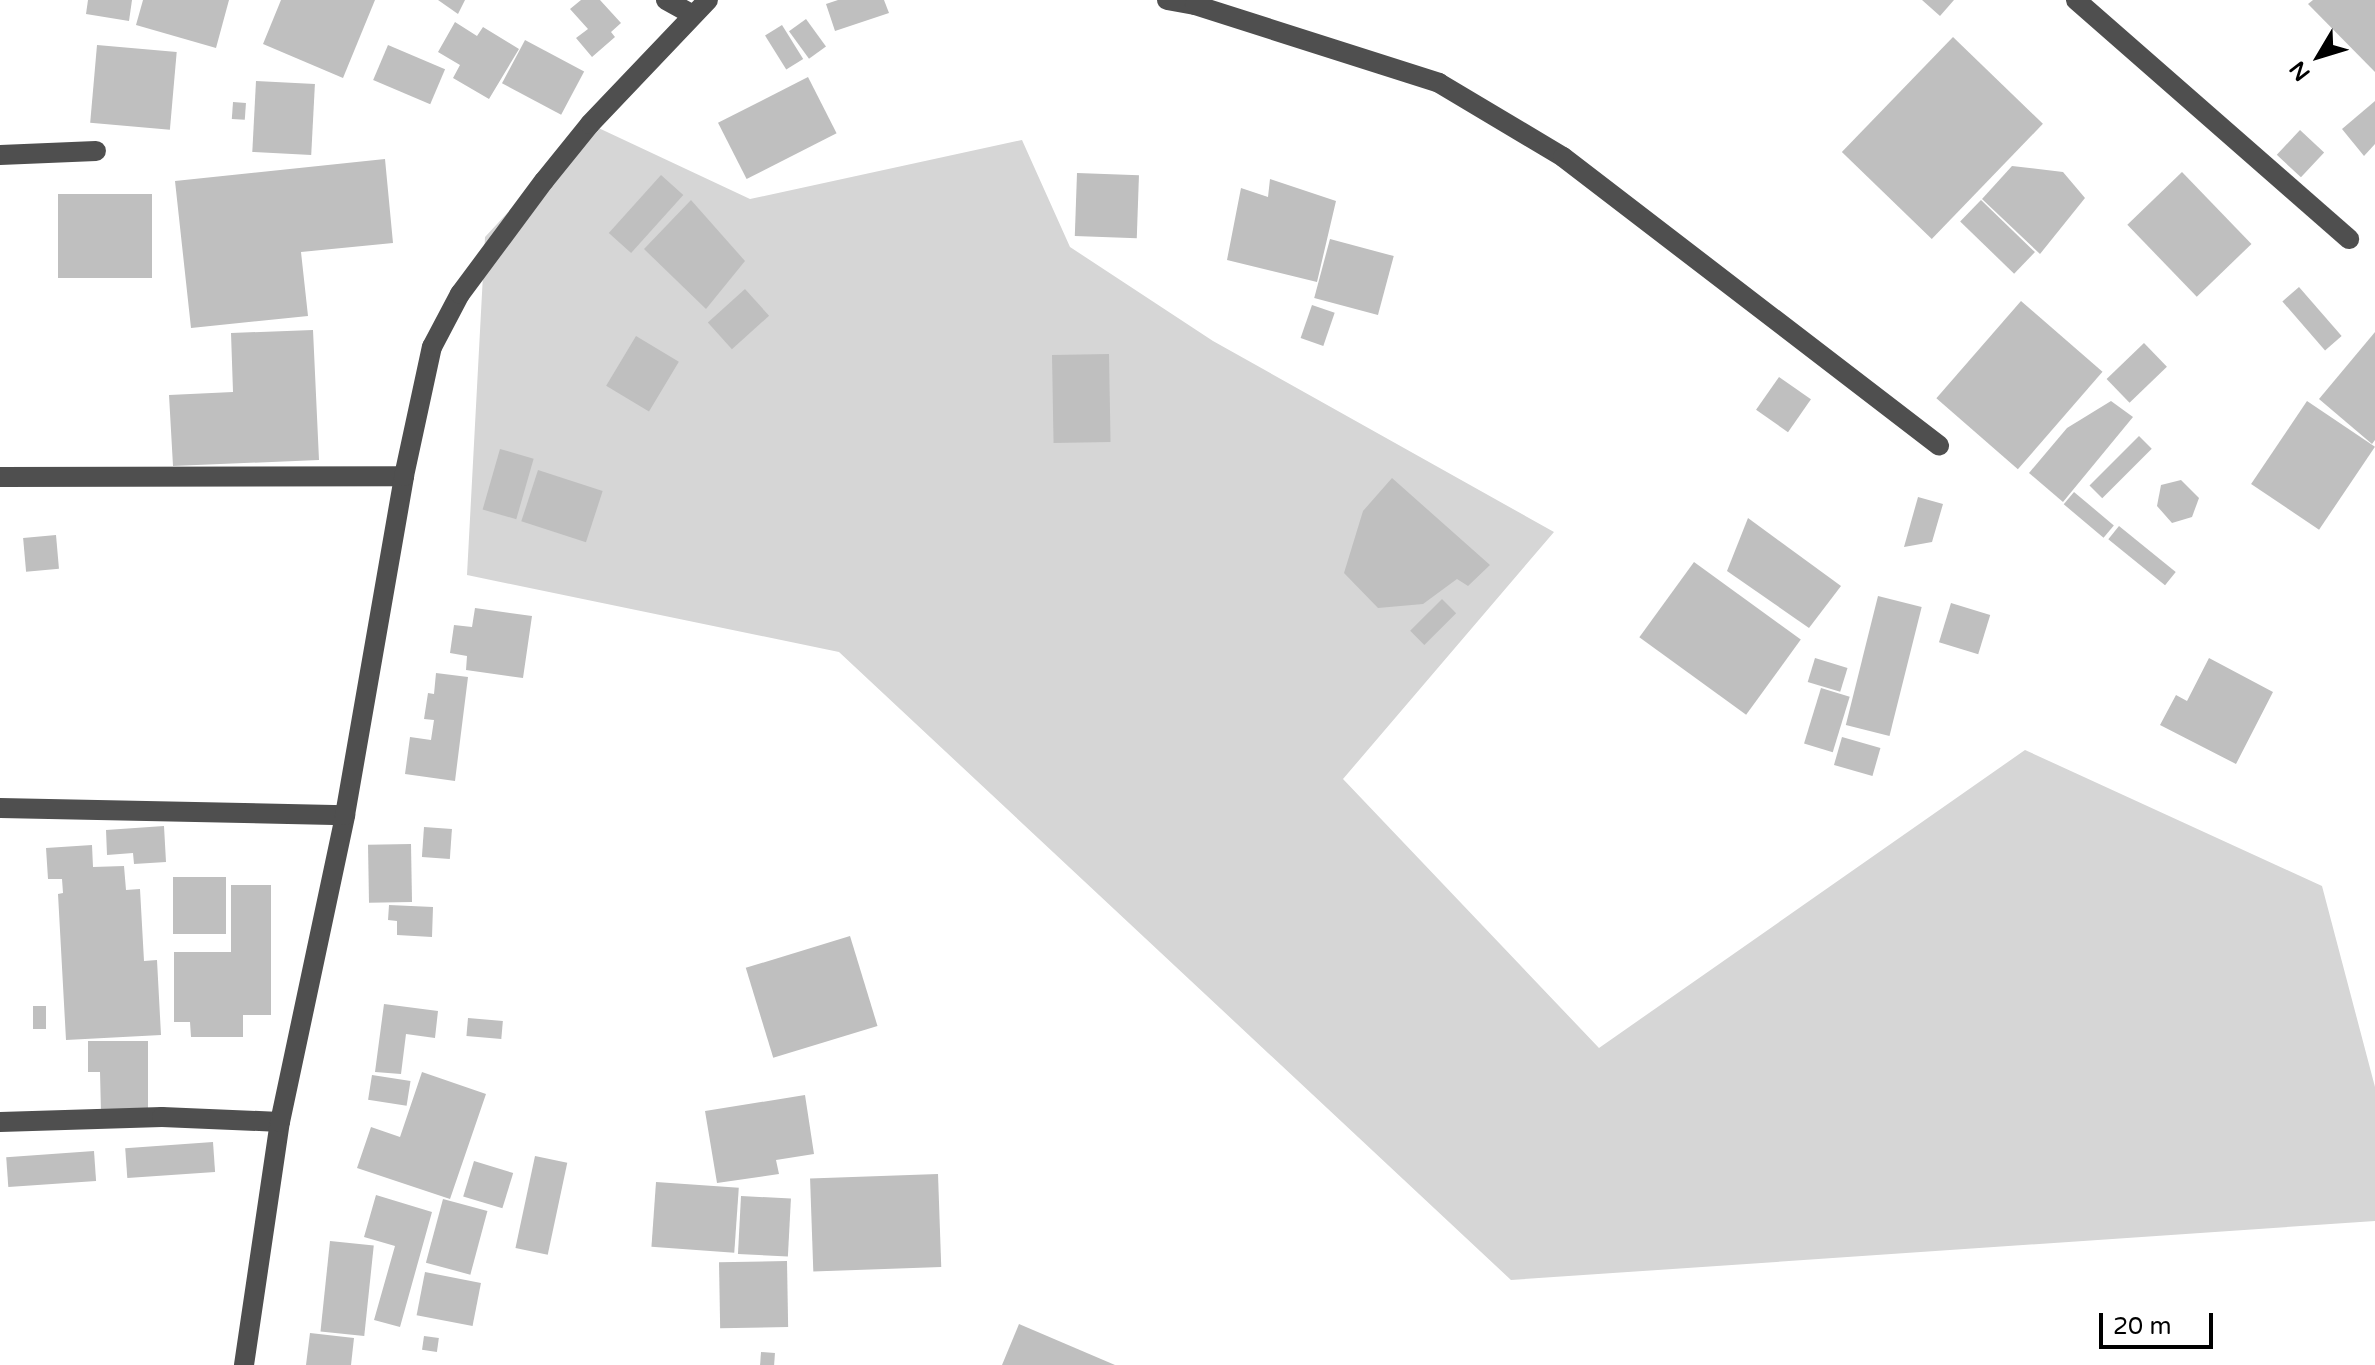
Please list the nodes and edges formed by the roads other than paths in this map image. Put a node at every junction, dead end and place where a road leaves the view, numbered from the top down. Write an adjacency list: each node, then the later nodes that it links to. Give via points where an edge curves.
1 (666, 0): 5 (street)
2 (1167, 0): 4 (street)
3 (2076, 0): 8 (street)
4 (1196, 2): 9 (street, via 1439,83 1476,105 1563,157)
5 (701, 7): 10 (street, via 590,124 460,294 432,347)
6 (96, 151): 7 (street)
7 (0, 155)
8 (2349, 239)
9 (1939, 445)
10 (404, 476): 11 (street); 13 (street)
11 (0, 477)
12 (0, 808): 13 (street)
13 (345, 815): 15 (street)
14 (0, 1122): 15 (street, via 162,1117)
15 (280, 1122): 16 (street)
16 (244, 1365)

